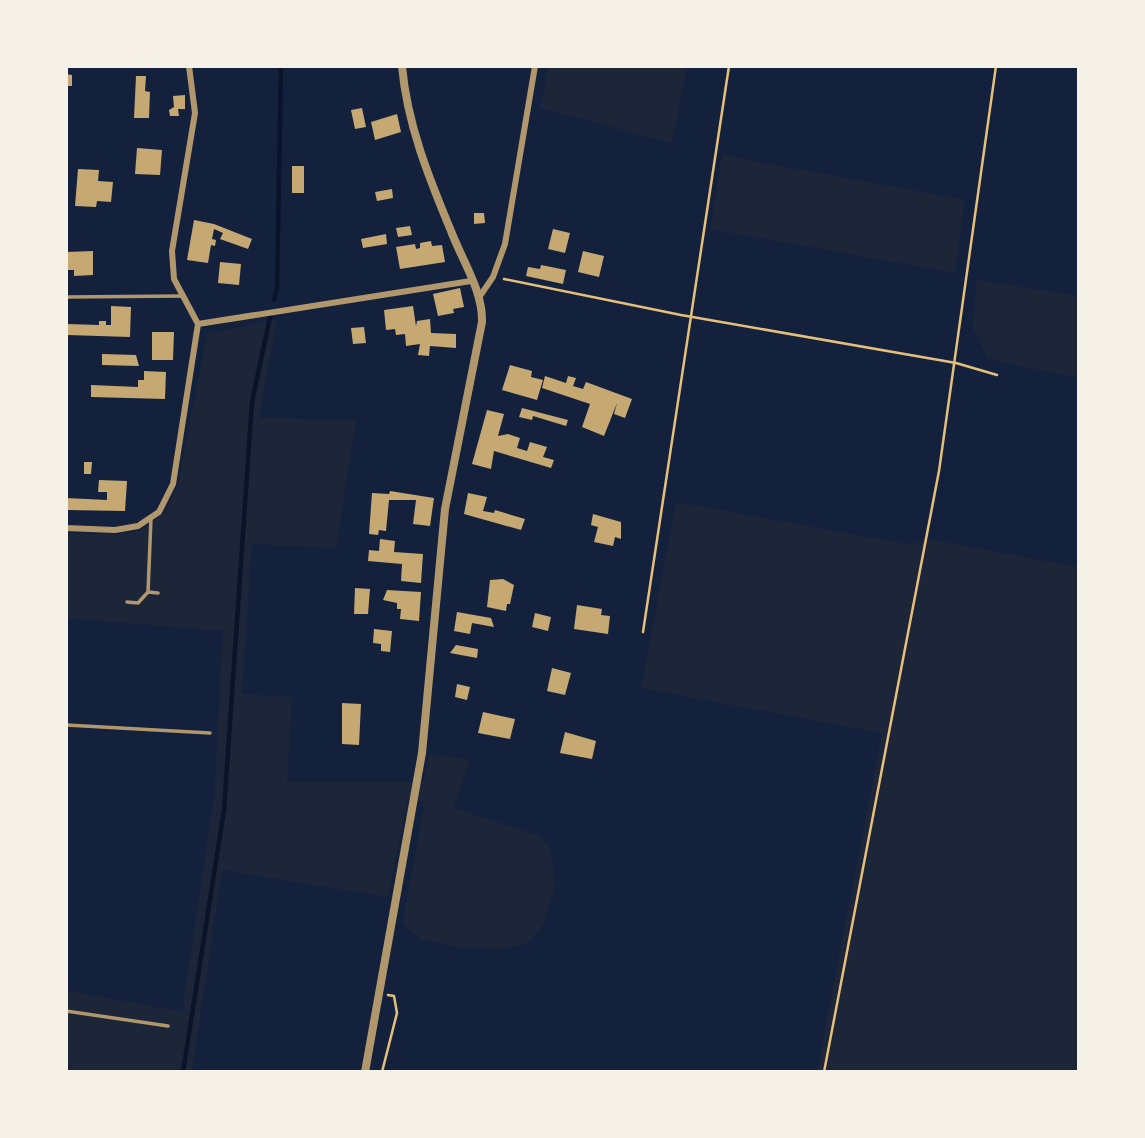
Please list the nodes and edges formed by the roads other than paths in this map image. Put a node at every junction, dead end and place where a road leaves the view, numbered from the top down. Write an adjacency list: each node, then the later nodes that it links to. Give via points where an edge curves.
1 (189, 66): 5 (street, via 195,113 172,251 174,279)
2 (402, 66): 4 (street, via 415,137)
3 (536, 66): 6 (street, via 505,244 494,277)
4 (471, 281): 6 (street); 8 (street)
5 (183, 296): 7 (lane); 8 (street)
6 (480, 296): 18 (street, via 482,321 445,509 422,753)
7 (66, 297)
8 (198, 324): 9 (street, via 173,484)
9 (151, 518): 10 (street, via 115,530); 11 (lane)
10 (66, 528)
11 (148, 592): 12 (lane); 13 (lane, via 138,603)
12 (158, 593)
13 (127, 602)
14 (66, 725): 15 (lane)
15 (210, 733)
16 (66, 1011): 17 (lane)
17 (168, 1026)
18 (365, 1072)

